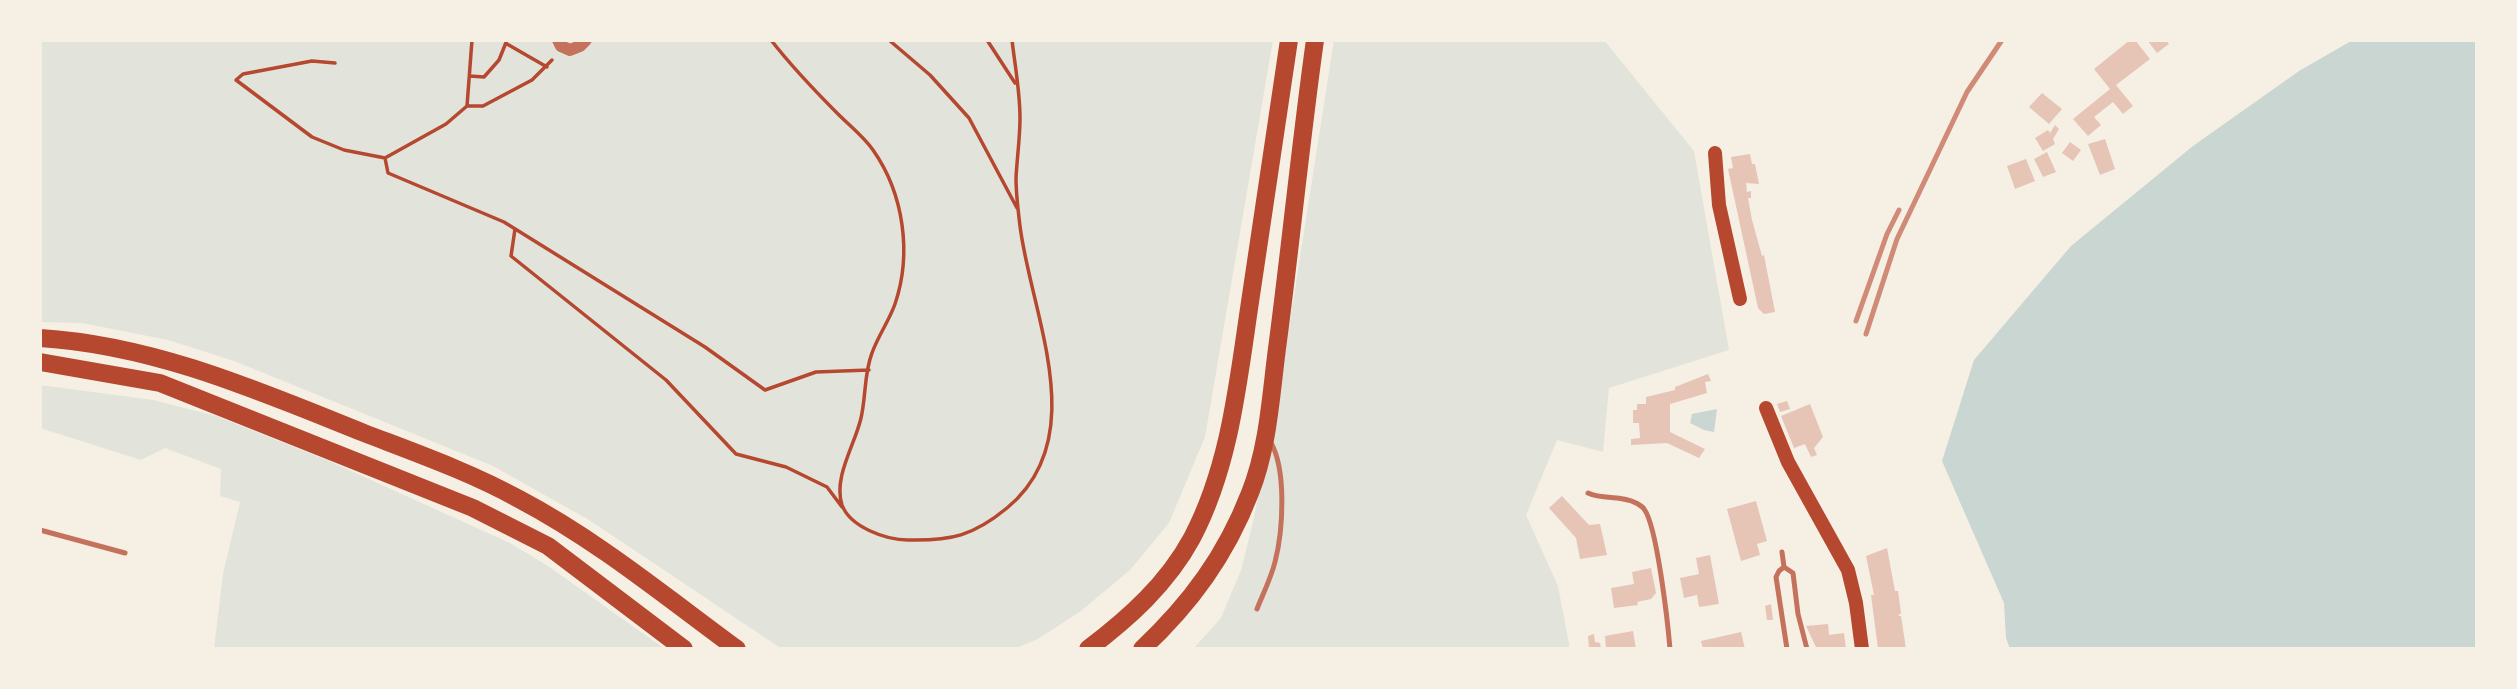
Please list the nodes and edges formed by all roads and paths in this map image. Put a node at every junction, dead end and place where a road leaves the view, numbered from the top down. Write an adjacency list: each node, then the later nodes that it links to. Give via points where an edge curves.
1 (472, 40): 12 (path)
2 (558, 40): 3 (street, via 570,50)
3 (586, 40)
4 (771, 40): 22 (path, via 872,148 893,183 903,233 903,272)
5 (889, 40): 17 (path, via 970,118)
6 (987, 40): 13 (path)
7 (1012, 40): 13 (path)
8 (1289, 40): 34 (main road, via 1233,404 1208,505 1174,568 1146,600)
9 (1315, 40): 24 (main road)
10 (507, 42): 12 (path, via 484,77); 14 (path, via 547,67 483,106)
11 (335, 63): 16 (path, via 312,61 243,74 236,80 312,137)
12 (470, 76): 14 (path)
13 (1017, 85): 17 (path)
14 (467, 106): 16 (path, via 446,124)
15 (1715, 153): 19 (main road, via 1719,205)
16 (385, 159): 18 (path, via 388,173)
17 (1018, 210): 26 (path, via 1046,344 1052,413 1044,460 1024,494 964,536 894,540 859,525)
18 (515, 229): 22 (path, via 705,347 765,390 816,372); 26 (path, via 511,256 666,380 736,454 786,467 827,487)
19 (1740, 299)
20 (40, 338): 33 (main road, via 143,352 190,366 478,478 562,524)
21 (40, 362): 32 (main road, via 160,383 473,508 548,547)
22 (869, 370): 26 (path, via 861,419 843,471)
23 (1766, 408): 39 (main road, via 1787,461 1848,570)
24 (1265, 433): 31 (lane, via 1279,465 1280,522 1275,562); 35 (main road, via 1251,491 1224,549 1197,591)
25 (1588, 493): 36 (lane, via 1625,499 1644,509 1656,552)
26 (843, 508)
27 (40, 530): 29 (lane)
28 (1782, 552): 30 (lane)
29 (125, 553)
30 (1784, 568): 37 (lane, via 1776,578); 38 (lane, via 1796,581)
31 (1257, 609)
32 (684, 649)
33 (737, 649)
34 (1087, 649)
35 (1142, 649)
36 (1670, 649)
37 (1787, 649)
38 (1807, 649)
39 (1862, 649)

